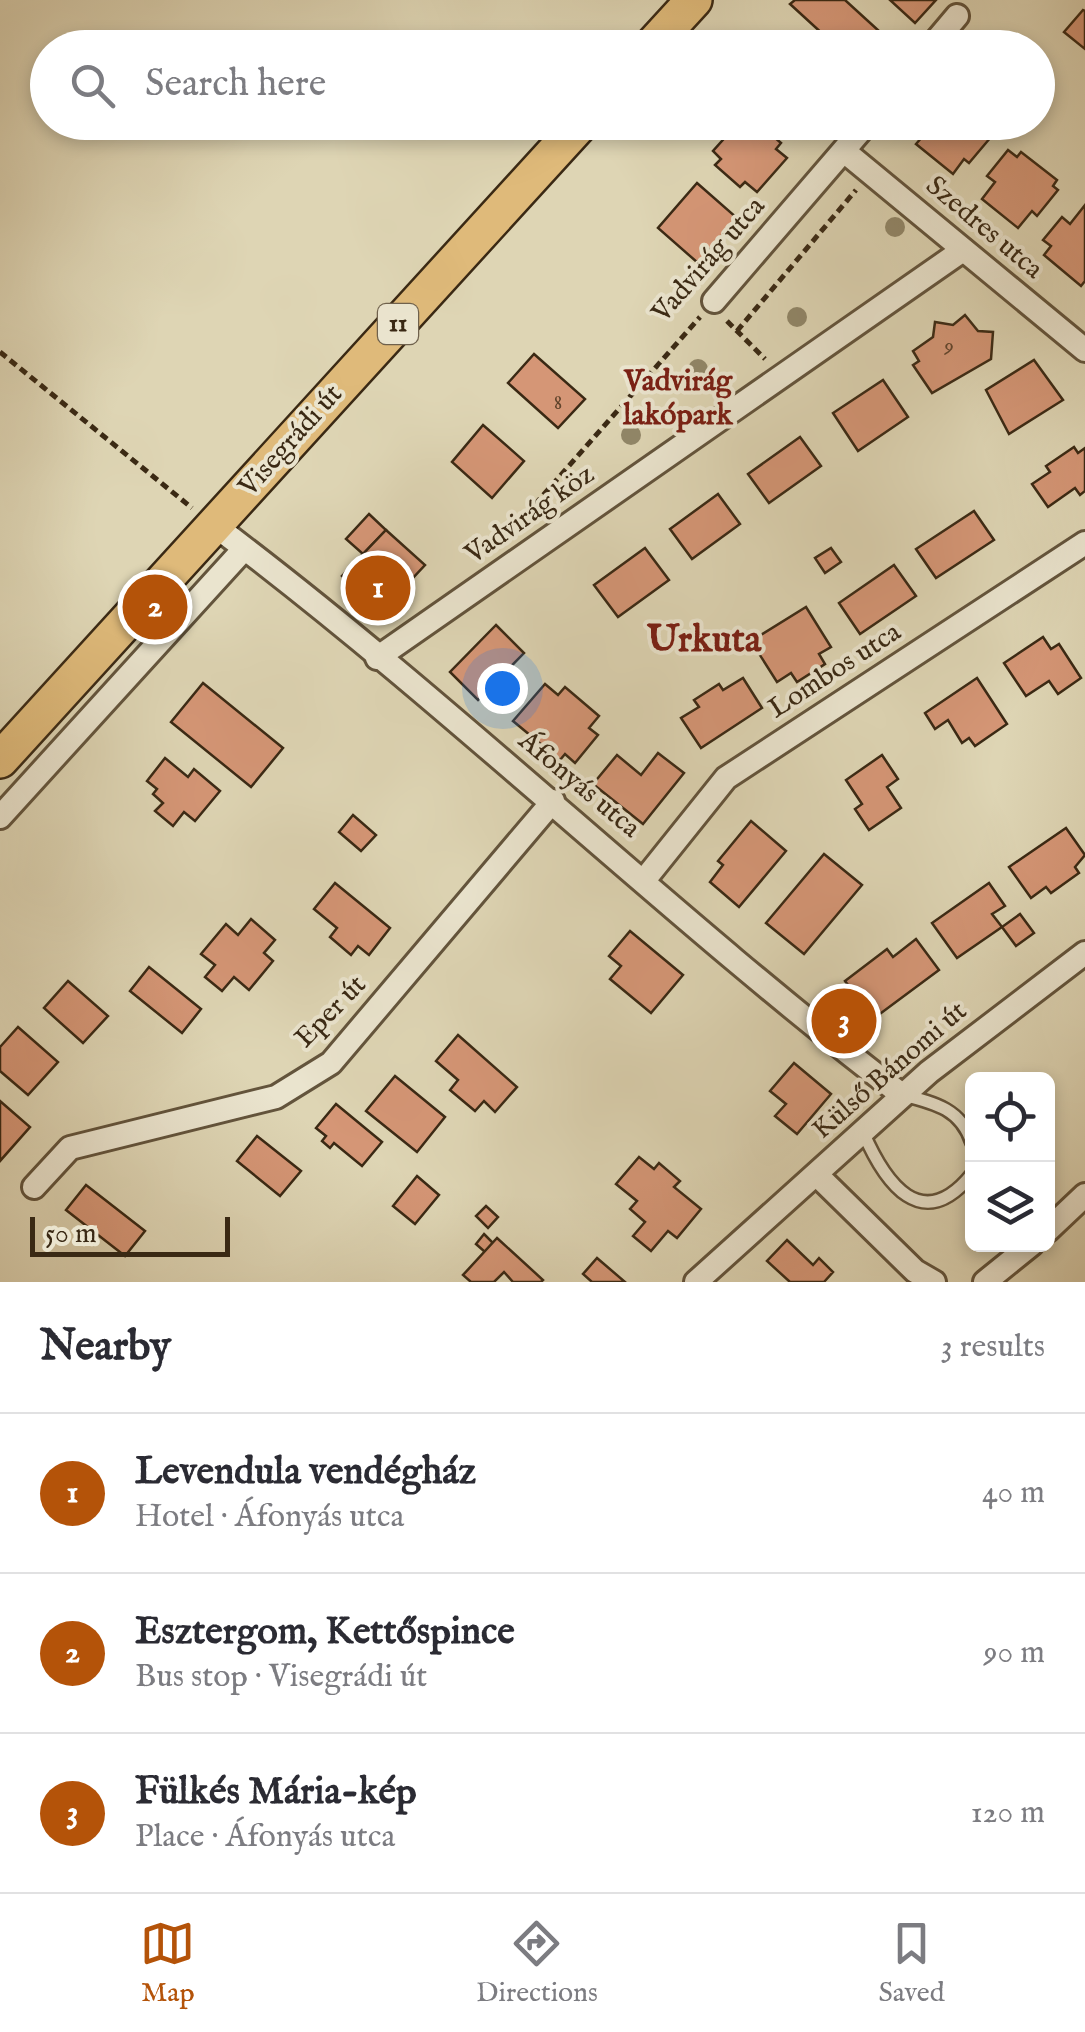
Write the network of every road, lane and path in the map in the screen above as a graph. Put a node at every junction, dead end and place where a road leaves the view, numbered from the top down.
1 (694, 0) edge
2 (957, 16) dead end
3 (666, 30) edge
4 (945, 30) edge
5 (566, 140) edge
6 (853, 140) edge
7 (844, 151) junction
8 (871, 173) junction
9 (963, 250) junction
10 (714, 301) junction
11 (736, 331) junction
12 (1085, 350) edge
13 (0, 352) edge
14 (781, 376) junction
15 (214, 526) junction
16 (503, 541) dead end
17 (1085, 543) edge
18 (244, 549) junction
19 (377, 658) junction
20 (0, 760) edge
21 (553, 801) junction
22 (0, 817) edge
23 (646, 880) junction
24 (1085, 953) edge
25 (902, 1095) junction
26 (965, 1129) edge
27 (863, 1132) junction
28 (817, 1175) junction
29 (965, 1183) edge
30 (34, 1188) dead end
31 (1081, 1206) edge
32 (1055, 1225) edge
33 (1022, 1252) edge
34 (696, 1282) edge
35 (934, 1282) edge
36 (985, 1282) edge

1 - 3 main road
2 - 4 street
5 - 15 main road, Visegrádi út / 11
6 - 7 street, Vadvirág utca
7 - 8 street, Szedres utca
7 - 10 street, Vadvirág utca
8 - 9 street, Szedres utca
8 - 11 path
9 - 12 street, Szedres utca
9 - 14 street, Vadvirág köz
10 - 11 path
10 - 16 path, Vadvirág utca
11 - 14 path
13 - 15 path
14 - 19 street, Vadvirág köz
15 - 18 street, Áfonyás utca
15 - 20 main road, Visegrádi út / 11
17 - 23 street, Lombos utca
18 - 19 street, Áfonyás utca
18 - 22 street
19 - 21 street, Áfonyás utca
21 - 23 street, Áfonyás utca
21 - 30 street, Eper út
23 - 25 street, Áfonyás utca
24 - 25 street, Külső Bánomi út
25 - 26 lane
25 - 27 street, Külső Bánomi út
27 - 28 street, Külső Bánomi út
27 - 29 lane
28 - 34 street, Külső Bánomi út
28 - 35 street
31 - 32 street
33 - 36 street

